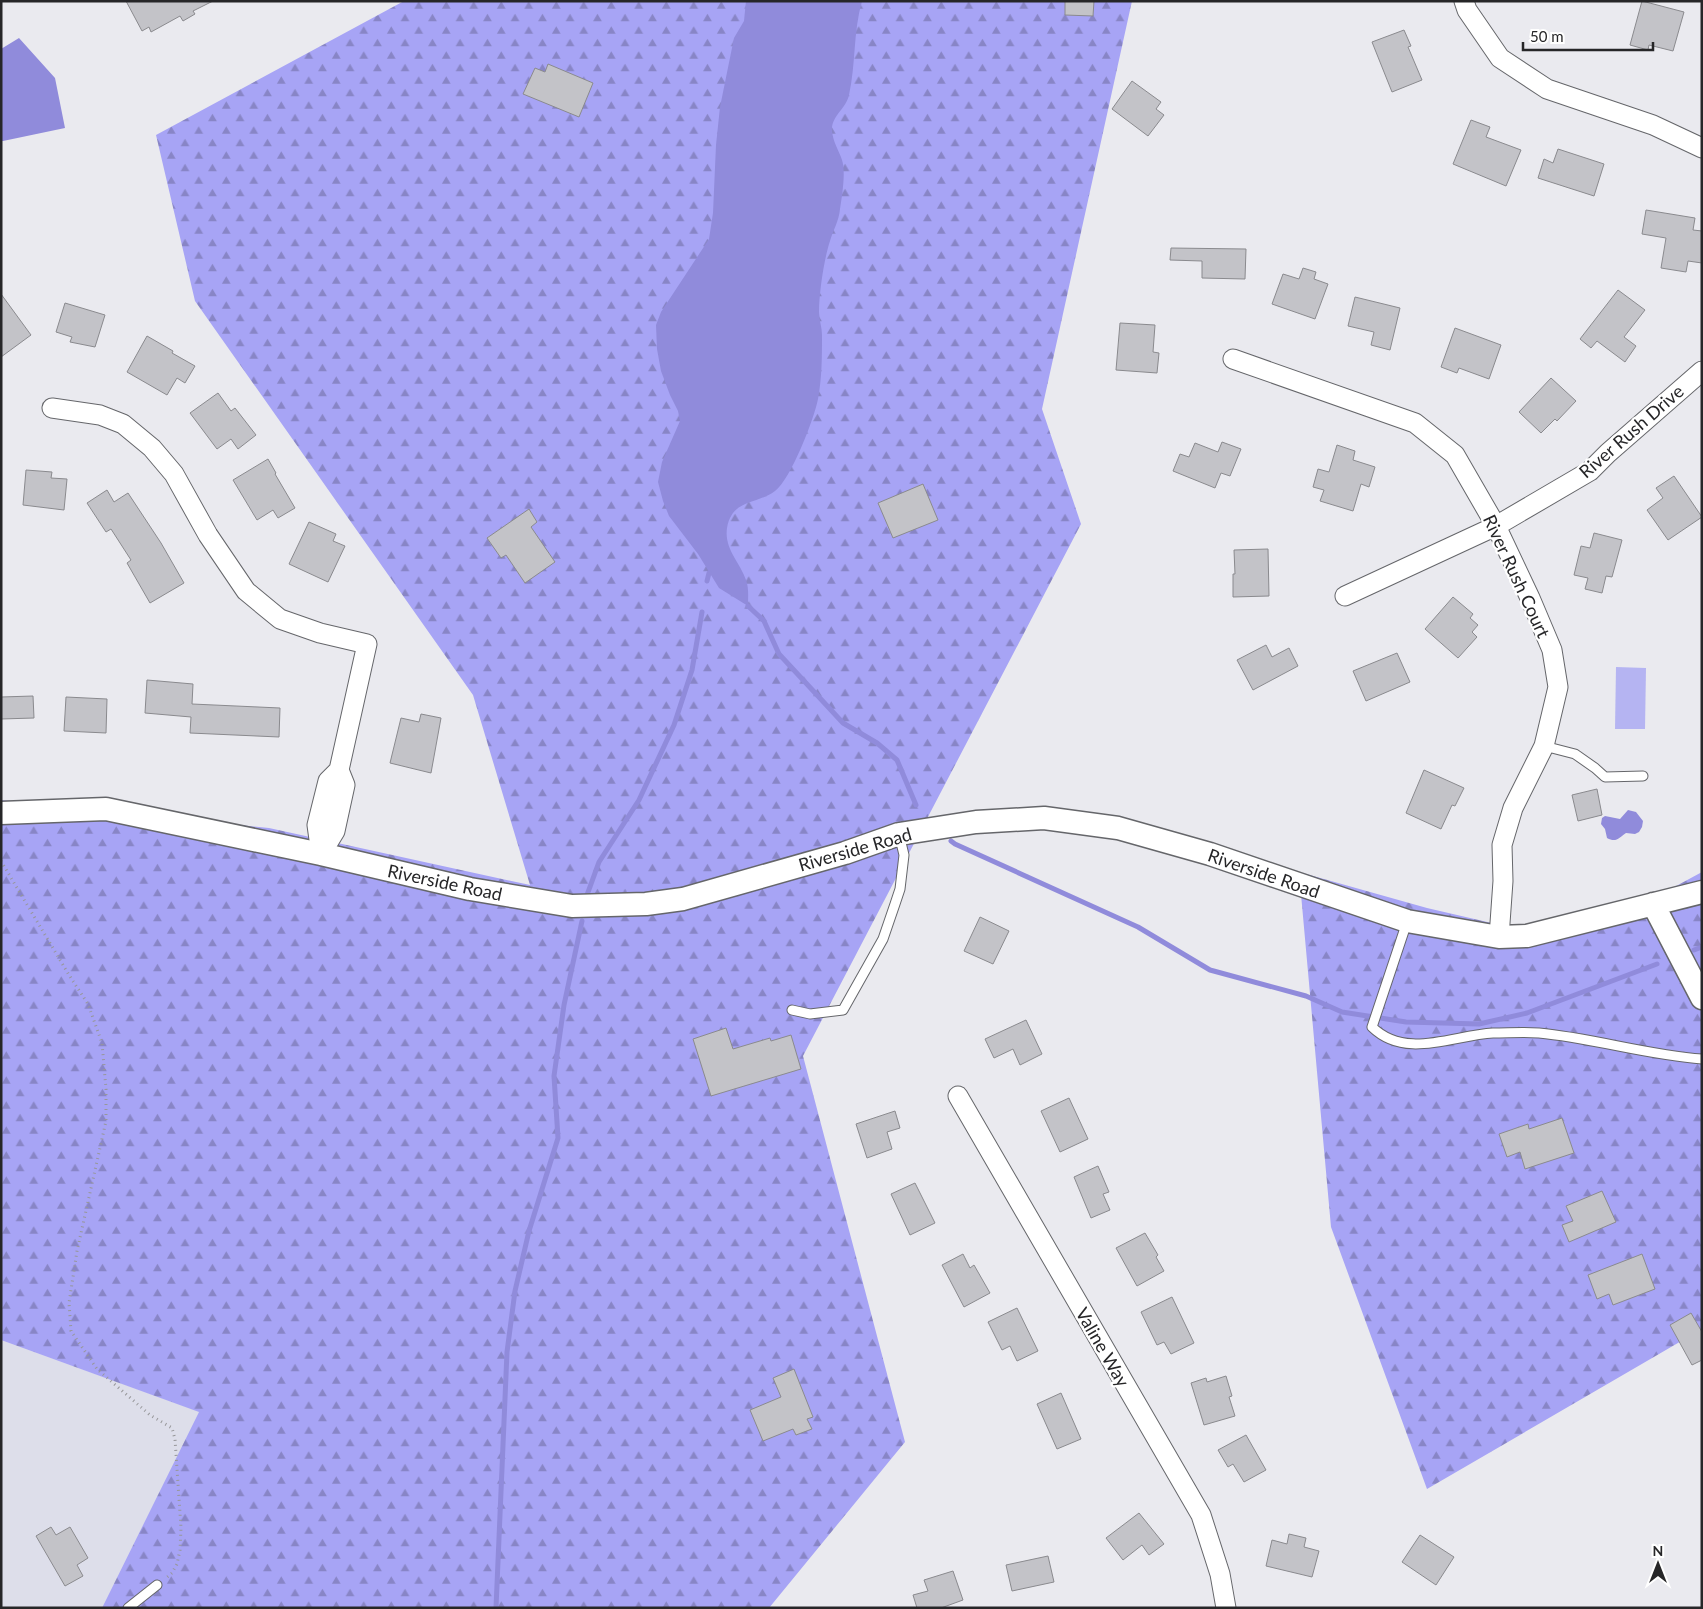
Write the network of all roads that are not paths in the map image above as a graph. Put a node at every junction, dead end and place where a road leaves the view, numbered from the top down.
1 (1464, 1) edge
2 (1702, 148) edge
3 (1233, 359) dead end
4 (1702, 371) edge
5 (52, 408) dead end
6 (1496, 526) junction
7 (1345, 596) dead end
8 (1544, 746) junction
9 (1644, 776) dead end
10 (1, 813) edge
11 (899, 834) junction
12 (321, 854) junction
13 (1702, 892) edge
14 (1653, 904) junction
15 (1407, 922) junction
16 (1499, 937) junction
17 (1702, 998) edge
18 (792, 1010) dead end
19 (1702, 1059) edge
20 (958, 1096) dead end
21 (157, 1585) road end
22 (128, 1608) edge
23 (1226, 1608) edge

1 - 2 street
3 - 6 street, River Rush Court
4 - 6 street, River Rush Drive
5 - 12 street
6 - 7 street, River Rush Drive
6 - 8 street, River Rush Court
8 - 9 lane
8 - 16 street, River Rush Court
10 - 12 street, Riverside Road
11 - 12 street, Riverside Road
11 - 15 street, Riverside Road
11 - 18 lane
13 - 14 street, Riverside Road
14 - 16 street, Riverside Road
14 - 17 street
15 - 16 street, Riverside Road
15 - 19 lane
20 - 23 street, Valine Way
21 - 22 lane

